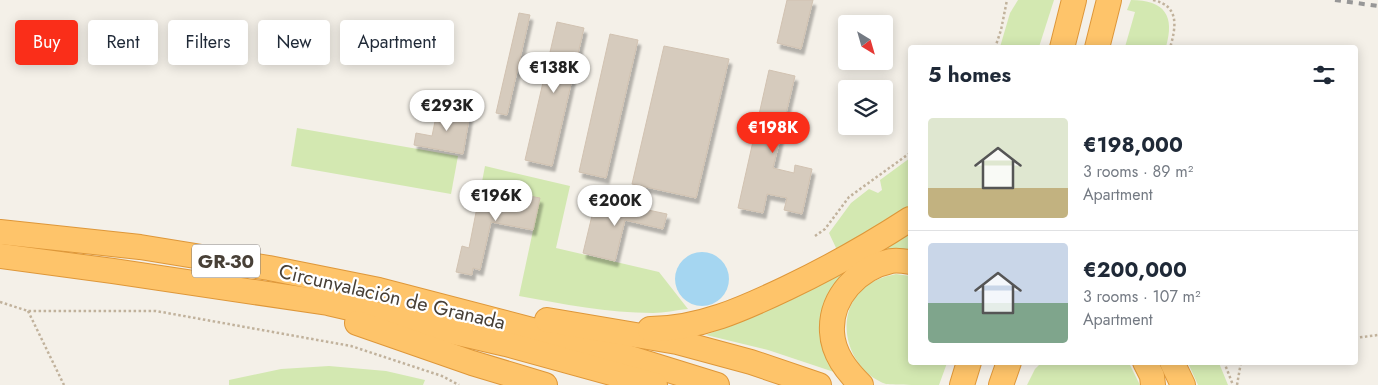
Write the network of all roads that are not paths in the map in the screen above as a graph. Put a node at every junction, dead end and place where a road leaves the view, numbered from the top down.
1 (1074, 0) edge
2 (1117, 0) edge
3 (1063, 45) edge
4 (1098, 45) edge
5 (1110, 45) edge
6 (908, 220) edge
7 (0, 232) edge
8 (0, 256) edge
9 (908, 262) edge
10 (302, 299) junction
11 (449, 309) junction
12 (606, 330) junction
13 (472, 363) junction
14 (1146, 365) edge
15 (1173, 365) edge
16 (506, 385) edge
17 (545, 385) edge
18 (655, 385) edge
19 (717, 385) edge
20 (819, 385) edge
21 (862, 385) edge
22 (1153, 385) edge
23 (1183, 385) edge

1 - 3 highway
2 - 4 highway
2 - 5 highway
6 - 12 highway
7 - 11 highway, Circunvalación de Granada / GR-30
8 - 10 highway, Circunvalación de Granada / GR-30
9 - 21 highway
10 - 13 highway
10 - 18 highway, Circunvalación de Granada / GR-30
11 - 12 highway
11 - 19 highway, Circunvalación de Granada / GR-30
12 - 20 highway
13 - 16 highway
13 - 17 highway
14 - 22 highway
15 - 23 highway

